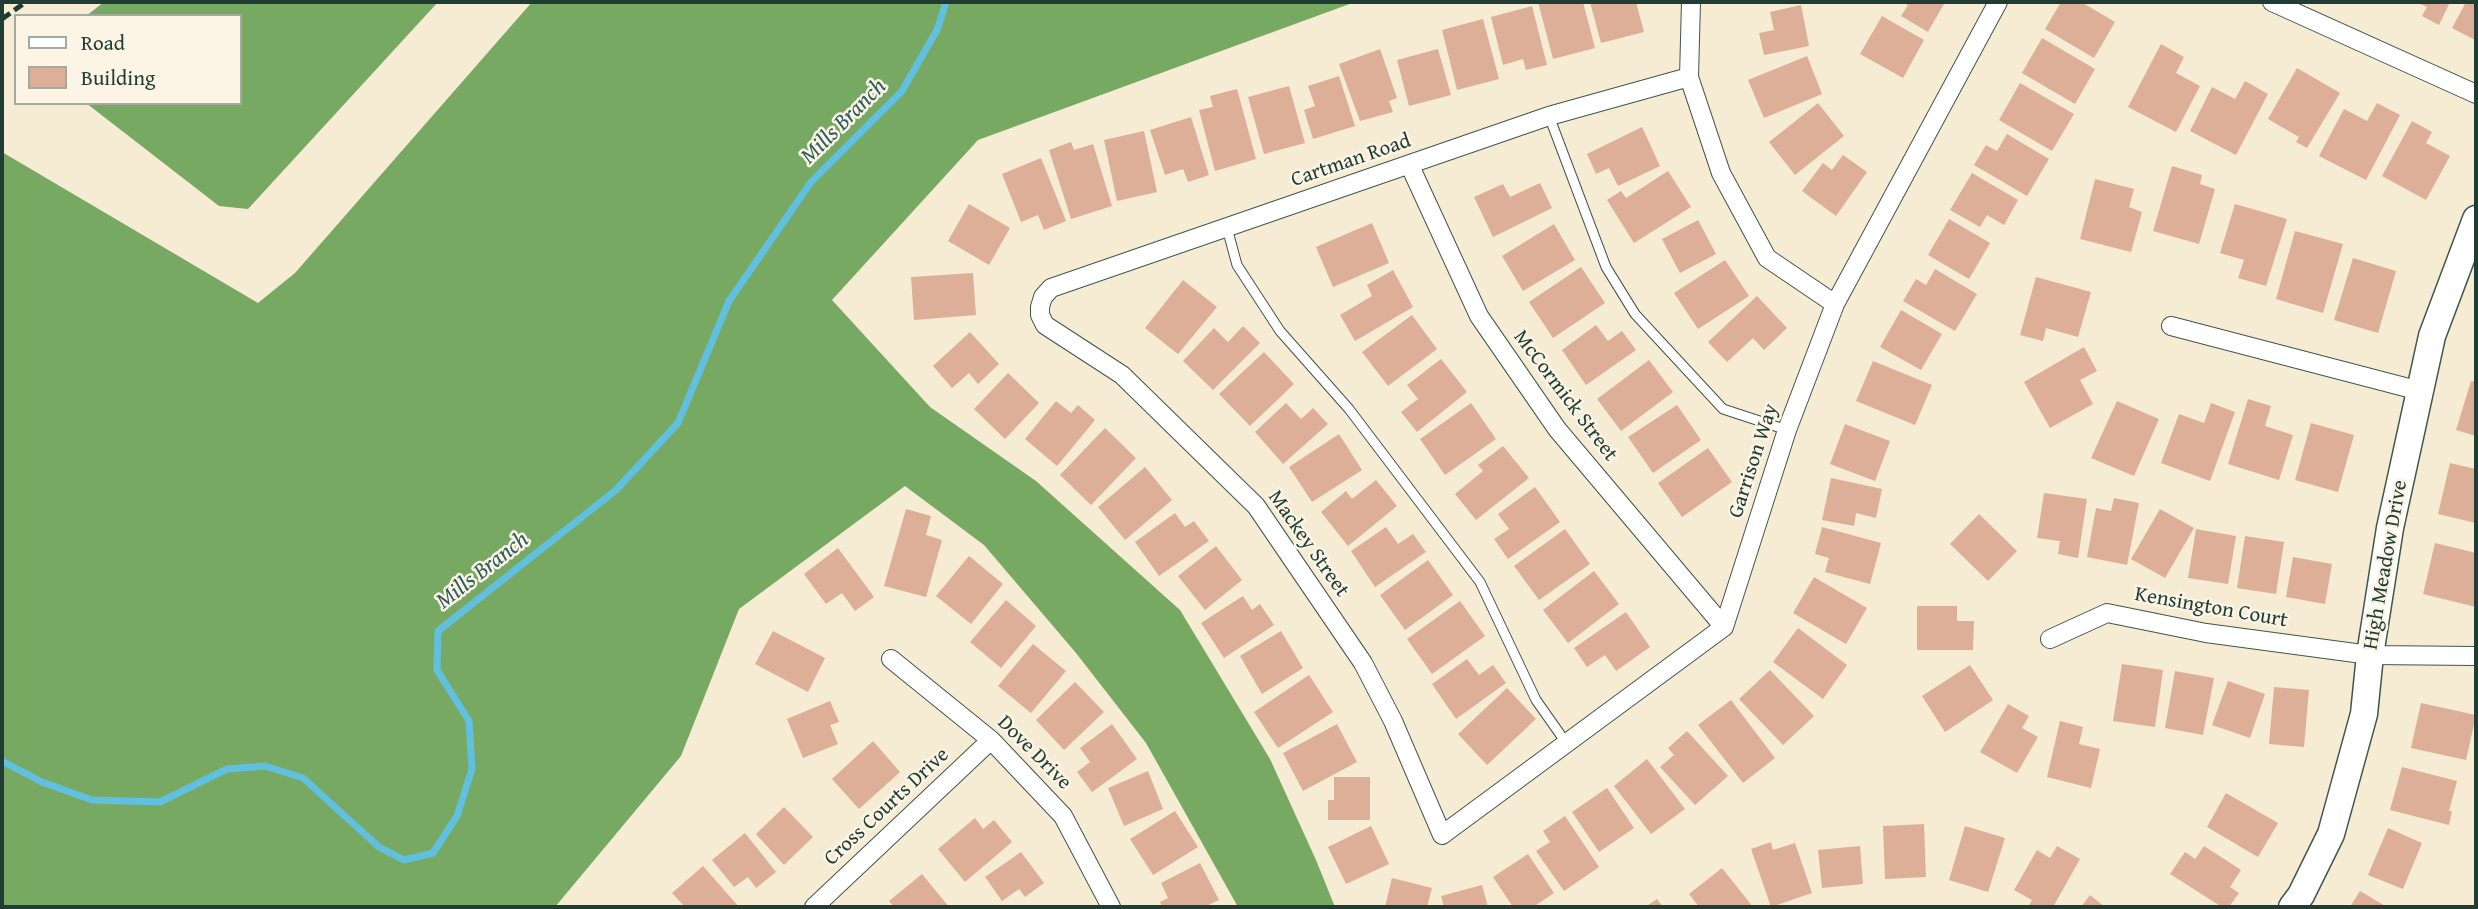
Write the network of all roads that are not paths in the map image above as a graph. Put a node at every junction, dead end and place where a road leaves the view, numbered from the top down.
1 (1691, 2) edge
2 (1998, 2) edge
3 (2272, 2) edge
4 (1689, 77) junction
5 (2476, 93) edge
6 (1549, 116) junction
7 (1410, 166) junction
8 (2476, 219) edge
9 (1227, 228) junction
10 (1835, 304) junction
11 (1040, 307) joint
12 (2171, 326) dead end
13 (2420, 391) junction
14 (1787, 430) junction
15 (1724, 627) junction
16 (2050, 639) dead end
17 (2370, 655) junction
18 (2476, 656) edge
19 (891, 659) dead end
20 (991, 740) junction
21 (1567, 744) junction
22 (814, 907) edge
23 (1111, 907) edge
24 (2292, 907) edge

1 - 4 street
2 - 10 street, Garrison Way
3 - 5 street
4 - 6 street, Cartman Road
4 - 10 street
6 - 7 street, Cartman Road
6 - 14 lane
7 - 9 street, Cartman Road
7 - 15 street, McCormick Street
8 - 13 street, High Meadow Drive
9 - 11 street, Cartman Road
9 - 21 lane
10 - 14 street, Garrison Way
11 - 21 street, Mackey Street
12 - 13 street
13 - 17 street, High Meadow Drive
14 - 15 street, Garrison Way
15 - 21 street
16 - 17 street, Kensington Court
17 - 18 street, Kensington Court
17 - 24 street, High Meadow Drive
19 - 20 street, Dove Drive
20 - 22 street, Cross Courts Drive
20 - 23 street, Dove Drive

